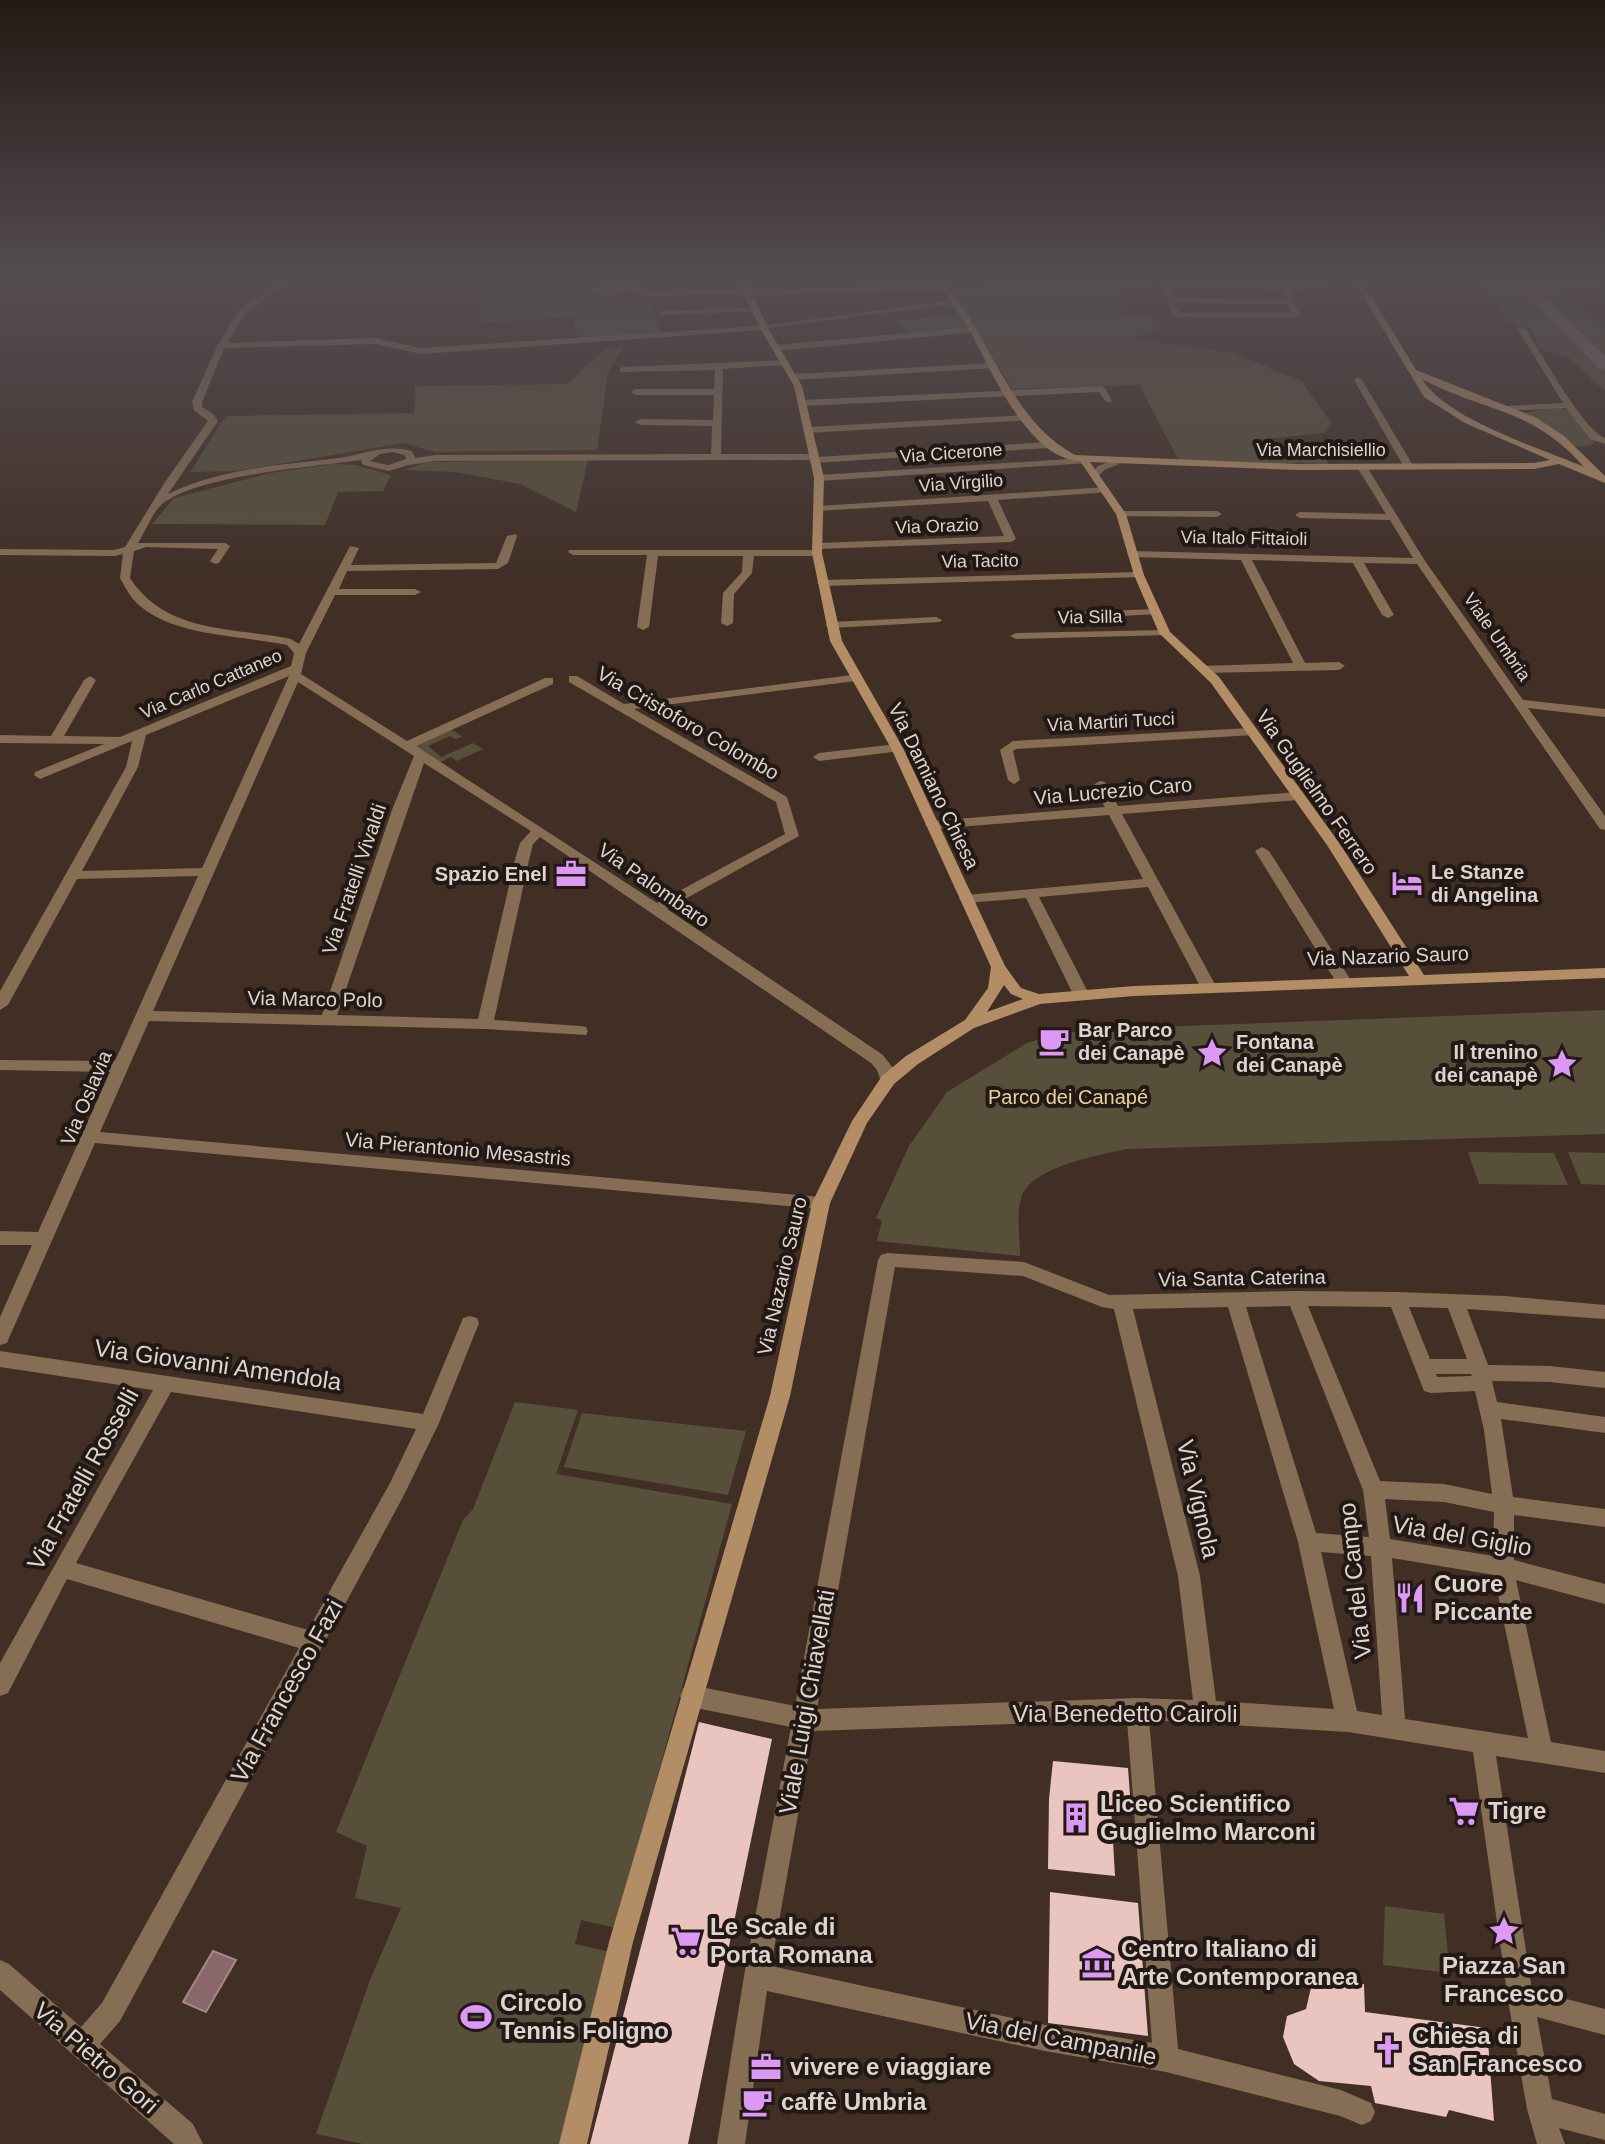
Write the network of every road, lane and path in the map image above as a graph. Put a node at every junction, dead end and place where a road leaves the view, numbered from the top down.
1 (206, 381) edge
2 (718, 381) edge
3 (795, 381) edge
4 (1002, 381) edge
5 (1359, 381) edge
6 (1418, 381) edge
7 (1433, 381) edge
8 (1554, 381) edge
9 (635, 392) dead end
10 (717, 392) junction
11 (1008, 392) junction
12 (1109, 400) dead end
13 (802, 403) junction
14 (1569, 405) junction
15 (1504, 409) junction
16 (1027, 418) junction
17 (640, 422) dead end
18 (716, 423) junction
19 (808, 430) junction
20 (1605, 441) edge
21 (1048, 445) junction
22 (716, 456) junction
23 (409, 458) junction
24 (814, 458) junction
25 (367, 459) junction
26 (1085, 461) junction
27 (1557, 461) junction
28 (1116, 462) junction
29 (1362, 467) junction
30 (1409, 467) junction
31 (1095, 475) junction
32 (819, 478) junction
33 (1604, 482) edge
34 (173, 488) junction
35 (1105, 490) junction
36 (991, 497) junction
37 (820, 509) junction
38 (1121, 514) junction
39 (1217, 514) dead end
40 (1300, 515) dead end
41 (1393, 517) junction
42 (512, 536) dead end
43 (354, 548) dead end
44 (129, 549) junction
45 (817, 549) junction
46 (0, 552) edge
47 (573, 552) dead end
48 (653, 552) junction
49 (749, 554) junction
50 (1132, 554) junction
51 (1244, 555) junction
52 (1356, 559) junction
53 (215, 561) dead end
54 (1420, 561) junction
55 (343, 568) junction
56 (1139, 575) junction
57 (822, 583) junction
58 (332, 592) junction
59 (415, 592) dead end
60 (1154, 612) junction
61 (1084, 615) dead end
62 (1388, 615) dead end
63 (936, 620) dead end
64 (727, 623) dead end
65 (831, 625) junction
66 (643, 627) dead end
67 (1165, 633) junction
68 (1016, 636) dead end
69 (300, 653) junction
70 (1339, 666) dead end
71 (1301, 667) junction
72 (1206, 669) junction
73 (296, 671) junction
74 (856, 677) junction
75 (573, 679) dead end
76 (90, 680) dead end
77 (549, 681) dead end
78 (1521, 703) junction
79 (625, 707) junction
80 (1605, 713) edge
81 (1250, 732) junction
82 (140, 734) junction
83 (0, 739) edge
84 (55, 740) junction
85 (126, 740) junction
86 (408, 745) junction
87 (897, 748) junction
88 (421, 754) junction
89 (819, 757) dead end
90 (40, 775) dead end
91 (1014, 780) dead end
92 (1100, 785) dead end
93 (1298, 796) junction
94 (1114, 811) junction
95 (932, 825) junction
96 (1605, 826) edge
97 (539, 831) junction
98 (556, 842) junction
99 (1262, 851) dead end
100 (523, 856) junction
101 (207, 872) junction
102 (72, 875) junction
103 (1154, 882) junction
104 (1030, 892) junction
105 (966, 899) junction
106 (655, 910) junction
107 (998, 967) junction
108 (1605, 974) edge
109 (1419, 979) junction
110 (1344, 982) junction
111 (1209, 988) junction
112 (1081, 994) junction
113 (1038, 999) junction
114 (0, 1005) edge
115 (143, 1016) junction
116 (328, 1019) junction
117 (485, 1024) junction
118 (969, 1024) junction
119 (580, 1031) dead end
120 (877, 1059) junction
121 (912, 1060) junction
122 (0, 1065) edge
123 (120, 1067) junction
124 (888, 1080) junction
125 (91, 1137) junction
126 (821, 1203) junction
127 (0, 1238) edge
128 (45, 1239) junction
129 (887, 1260) joint
130 (1296, 1298) junction
131 (1397, 1299) junction
132 (1235, 1300) junction
133 (1455, 1302) junction
134 (1122, 1303) junction
135 (1605, 1312) edge
136 (470, 1323) dead end
137 (0, 1338) edge
138 (0, 1359) edge
139 (1481, 1374) junction
140 (1605, 1380) edge
141 (166, 1384) junction
142 (1489, 1409) junction
143 (429, 1423) junction
144 (1605, 1425) edge
145 (1373, 1490) junction
146 (1504, 1505) junction
147 (1605, 1518) edge
148 (1308, 1542) junction
149 (1381, 1547) junction
150 (1503, 1567) junction
151 (62, 1568) junction
152 (1605, 1594) edge
153 (314, 1642) junction
154 (0, 1685) edge
155 (691, 1696) junction
156 (1137, 1709) junction
157 (1206, 1711) junction
158 (805, 1718) junction
159 (1348, 1721) junction
160 (1394, 1729) junction
161 (1483, 1745) junction
162 (1542, 1752) junction
163 (1605, 1762) edge
164 (0, 1973) edge
165 (757, 1976) junction
166 (1521, 2000) junction
167 (1605, 2022) edge
168 (79, 2045) junction
169 (1166, 2059) junction
170 (1540, 2109) junction
171 (1362, 2112) dead end
172 (1605, 2127) edge
173 (189, 2144) edge
174 (573, 2144) edge
175 (731, 2144) edge
176 (1551, 2144) edge

1 - 34 street
2 - 10 street
3 - 13 street, Via Damiano Chiesa
4 - 11 street
5 - 30 street
6 - 27 street
7 - 15 street
8 - 14 street
9 - 10 street
10 - 18 street
11 - 12 street
11 - 13 street
11 - 16 street
13 - 19 street, Via Damiano Chiesa
14 - 15 street
14 - 20 street
15 - 33 street
16 - 19 street
16 - 21 street
17 - 18 street
18 - 22 street
19 - 24 street, Via Damiano Chiesa
21 - 24 street
21 - 26 street
22 - 23 street
22 - 24 street
23 - 25 street
23 - 25 street
24 - 32 street, Via Damiano Chiesa
25 - 34 street
26 - 28 street, Via Marchisiellio
26 - 31 street, Via Guglielmo Ferrero
26 - 32 street, Via Cicerone
27 - 30 street, Via Marchisiellio
27 - 33 street
28 - 29 street, Via Marchisiellio
28 - 31 street
29 - 30 street, Via Marchisiellio
29 - 41 street, Viale Umbria
31 - 35 street, Via Guglielmo Ferrero
32 - 37 street, Via Damiano Chiesa
34 - 44 street
35 - 36 street, Via Virgilio
35 - 38 street, Via Guglielmo Ferrero
36 - 37 street, Via Virgilio
36 - 45 street, Via Orazio
37 - 45 street, Via Damiano Chiesa
38 - 39 street
38 - 50 street, Via Guglielmo Ferrero
40 - 41 street
41 - 54 street, Viale Umbria
42 - 55 street
43 - 55 street, Via Oslavia
44 - 46 street
44 - 53 street
44 - 69 street
45 - 49 street
45 - 57 street, Via Damiano Chiesa
47 - 48 street
48 - 49 street
48 - 66 street
49 - 64 street
50 - 51 street, Via Italo Fittaioli
50 - 56 street, Via Guglielmo Ferrero
51 - 52 street, Via Italo Fittaioli
51 - 71 street
52 - 54 street, Via Italo Fittaioli
52 - 62 street
54 - 78 street, Viale Umbria
55 - 58 street, Via Oslavia
56 - 57 street, Via Tacito
56 - 60 street, Via Guglielmo Ferrero
57 - 65 street, Via Damiano Chiesa
58 - 59 street
58 - 69 street, Via Oslavia
60 - 61 street
60 - 67 street, Via Guglielmo Ferrero
63 - 65 street
65 - 74 street, Via Damiano Chiesa
67 - 68 street, Via Silla
67 - 72 street, Via Guglielmo Ferrero
69 - 73 street, Via Oslavia
70 - 71 street
71 - 72 street
72 - 81 street, Via Guglielmo Ferrero
73 - 82 street, Via Carlo Cattaneo
73 - 86 street, Via Palombaro
73 - 101 street, Via Oslavia
74 - 79 street
74 - 87 street, Via Damiano Chiesa
75 - 79 street, Via Cristoforo Colombo
76 - 84 street
77 - 86 street
78 - 80 street
78 - 96 street, Viale Umbria
79 - 106 street, Via Cristoforo Colombo
81 - 91 street, Via Martiri Tucci
81 - 93 street, Via Guglielmo Ferrero
82 - 85 street, Via Carlo Cattaneo
82 - 102 street, Via Carlo Cattaneo
83 - 84 street, Via Carlo Cattaneo
84 - 85 street, Via Carlo Cattaneo
85 - 90 street, Via Carlo Cattaneo
86 - 88 street, Via Palombaro
87 - 89 street
87 - 95 street, Via Damiano Chiesa
88 - 97 street, Via Palombaro
88 - 116 street, Via Fratelli Vivaldi
92 - 94 street
93 - 94 street, Via Lucrezio Caro
93 - 109 street, Via Guglielmo Ferrero
94 - 95 street, Via Lucrezio Caro
94 - 103 street
95 - 105 street, Via Damiano Chiesa
97 - 98 street, Via Palombaro
97 - 100 street
98 - 100 street
98 - 106 street, Via Palombaro
99 - 110 street
100 - 117 street
101 - 102 street
101 - 115 street, Via Oslavia
102 - 114 street, Via Carlo Cattaneo
103 - 104 street
103 - 111 street
104 - 105 street
104 - 112 street
105 - 107 street, Via Damiano Chiesa
106 - 120 street, Via Palombaro
107 - 113 street, Via Damiano Chiesa
107 - 118 street
108 - 109 street, Via Nazario Sauro
109 - 110 street, Via Nazario Sauro
110 - 111 street, Via Nazario Sauro
111 - 112 street, Via Nazario Sauro
112 - 113 street, Via Nazario Sauro
113 - 118 street, Via Nazario Sauro
115 - 116 street, Via Marco Polo
115 - 123 street, Via Oslavia
116 - 117 street, Via Marco Polo
117 - 119 street, Via Marco Polo
118 - 121 street, Via Nazario Sauro
120 - 121 street
120 - 124 street, Via Palombaro
121 - 124 street, Via Nazario Sauro
122 - 123 street
123 - 125 street, Via Oslavia
124 - 126 street, Via Nazario Sauro
125 - 126 street, Via Pierantonio Mesastris
125 - 128 street, Via Oslavia
126 - 155 street, Via Nazario Sauro
127 - 128 street
128 - 137 street, Via Oslavia
129 - 134 street, Via Santa Caterina
129 - 158 street, Viale Luigi Chiavellati
130 - 131 street, Via Santa Caterina
130 - 132 street, Via Santa Caterina
130 - 145 street, Via del Campo
131 - 133 street, Via Santa Caterina
131 - 139 street
132 - 134 street, Via Santa Caterina
132 - 148 street
133 - 135 street, Via Santa Caterina
133 - 139 street
134 - 157 street, Via Vignola
136 - 143 street, Via Francesco Fazi
138 - 141 street, Via Giovanni Amendola
139 - 140 street
139 - 142 street
141 - 143 street, Via Giovanni Amendola
141 - 151 street, Via Fratelli Rosselli
142 - 144 street
142 - 146 street
143 - 153 street, Via Francesco Fazi
145 - 146 street
145 - 149 street, Via del Campo
146 - 147 street
146 - 150 street
148 - 149 street, Via del Giglio
148 - 159 street
149 - 150 street, Via del Giglio
149 - 160 street, Via del Campo
150 - 152 street, Via del Giglio
150 - 162 street
151 - 153 street
151 - 154 street, Via Fratelli Rosselli
153 - 168 street, Via Francesco Fazi
155 - 158 street, Via Benedetto Cairoli
155 - 174 street, Via Nazario Sauro
156 - 157 street, Via Benedetto Cairoli
156 - 158 street, Via Benedetto Cairoli
156 - 169 street
157 - 159 street, Via Benedetto Cairoli
158 - 165 street, Viale Luigi Chiavellati
159 - 160 street, Via Benedetto Cairoli
160 - 161 street, Via Benedetto Cairoli
161 - 162 street, Via Benedetto Cairoli
161 - 166 street
162 - 163 street, Via Benedetto Cairoli
164 - 168 street, Via Pietro Gori
165 - 169 street, Via del Campanile
165 - 175 street, Viale Luigi Chiavellati
166 - 167 street
166 - 170 street
168 - 173 street, Via Pietro Gori
169 - 171 street, Via del Campanile
170 - 172 street
170 - 176 street

